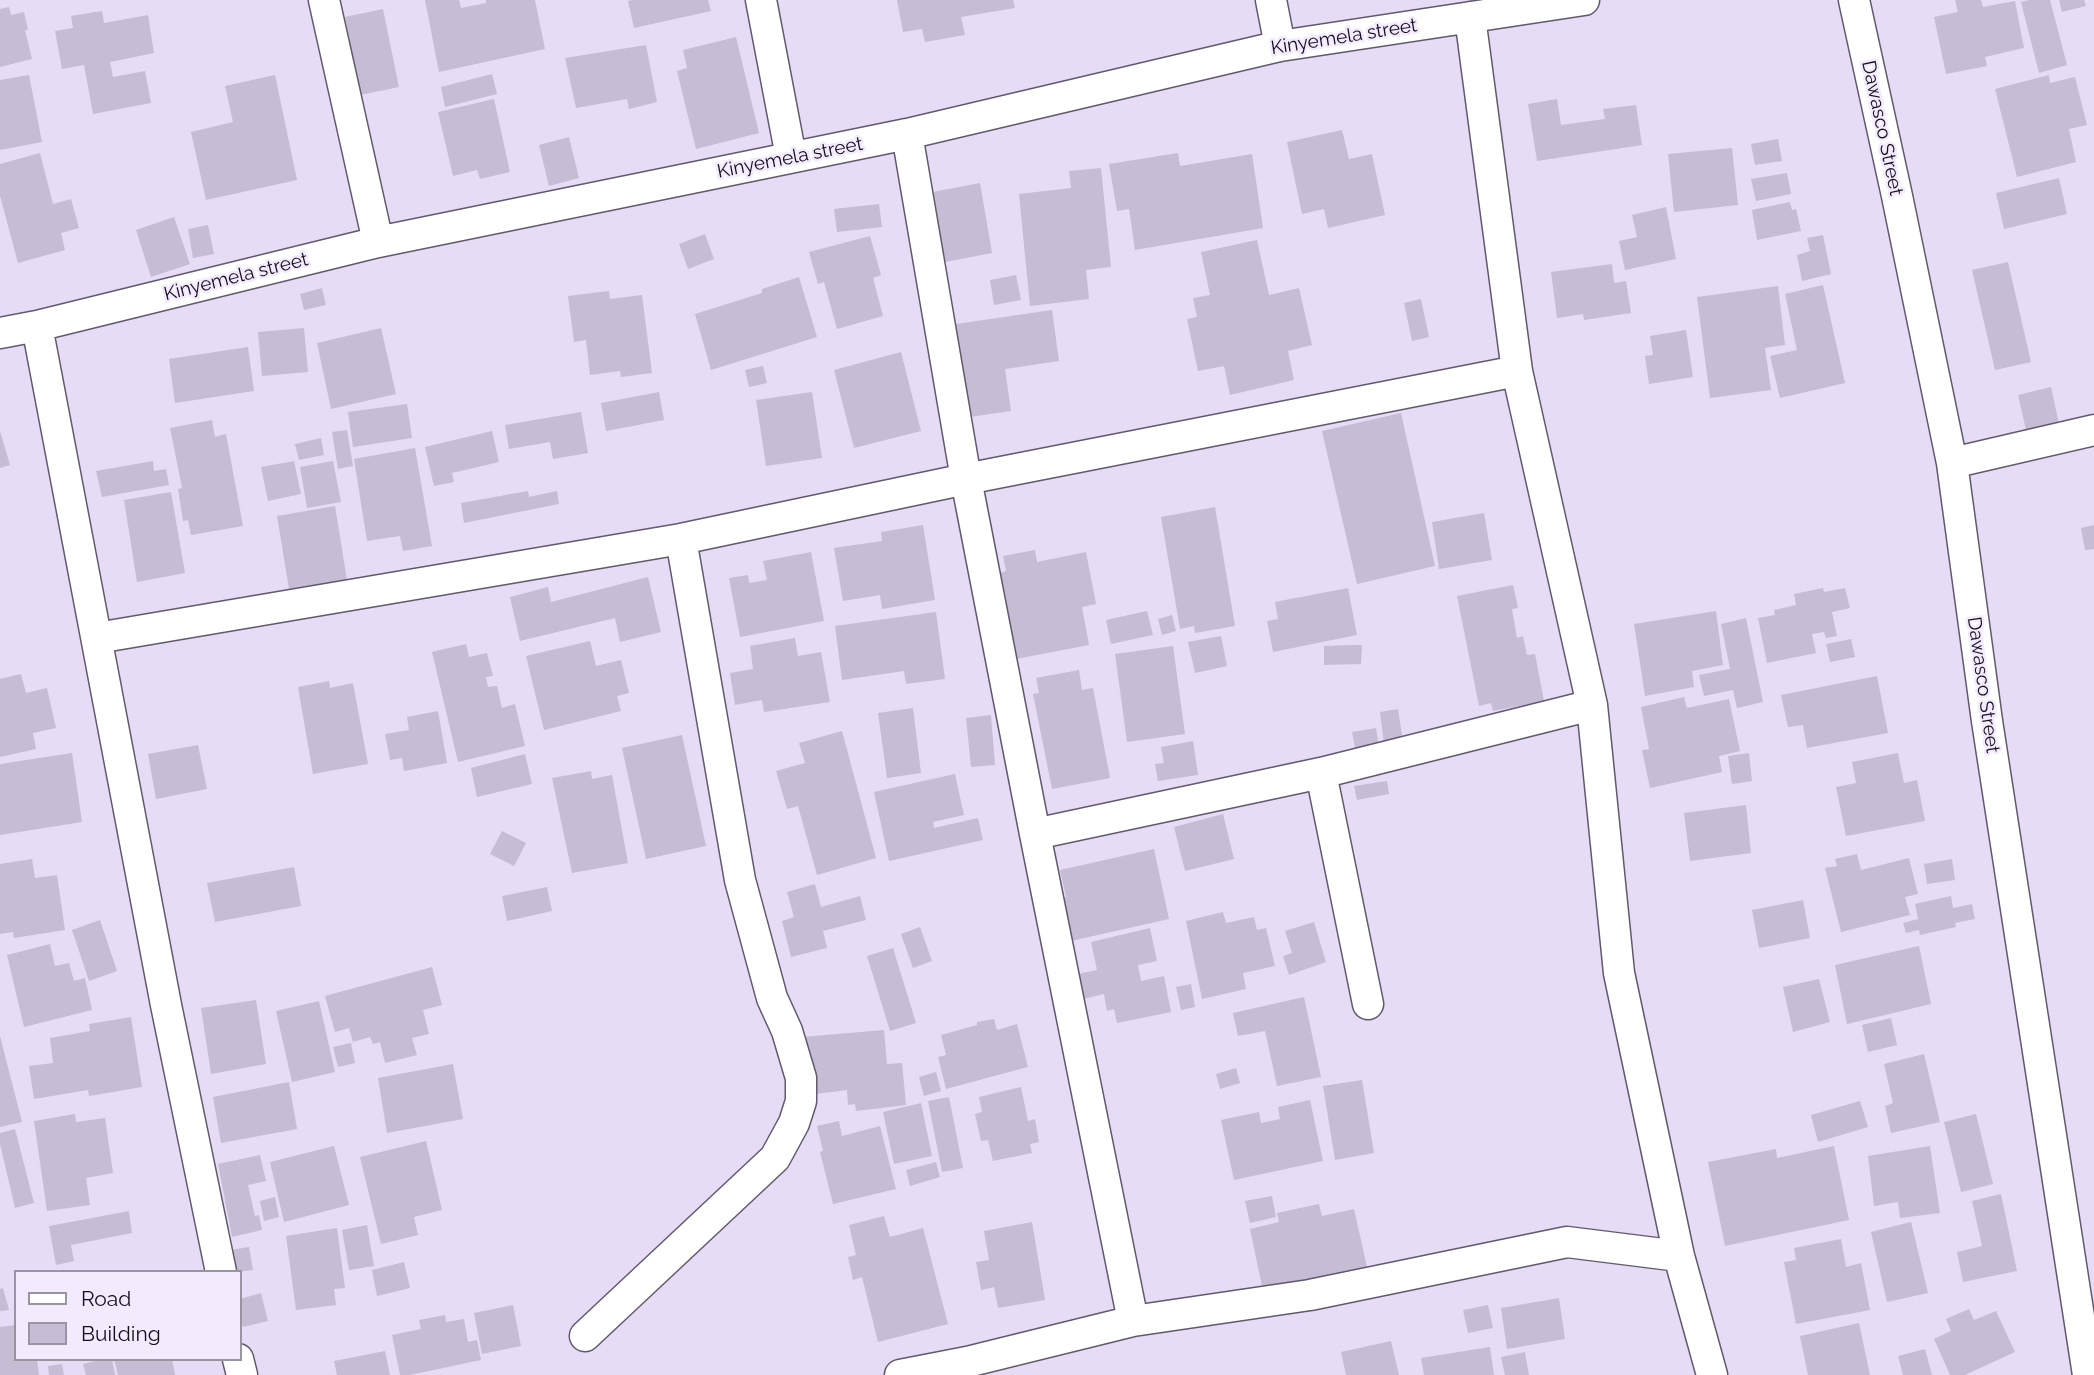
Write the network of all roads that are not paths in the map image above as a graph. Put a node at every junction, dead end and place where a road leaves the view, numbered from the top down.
1 (324, 0) edge
2 (761, 0) edge
3 (1271, 0) edge
4 (1584, 0) edge
5 (1854, 0) edge
6 (1470, 17) junction
7 (1280, 46) junction
8 (907, 134) junction
9 (791, 157) junction
10 (378, 242) junction
11 (37, 326) junction
12 (0, 333) edge
13 (1517, 371) junction
14 (2094, 430) edge
15 (1952, 463) junction
16 (967, 480) junction
17 (681, 539) junction
18 (97, 638) junction
19 (1592, 705) junction
20 (1321, 773) junction
21 (1035, 834) junction
22 (1368, 1004) dead end
23 (1679, 1256) junction
24 (221, 1270) edge
25 (1133, 1321) junction
26 (585, 1336) dead end
27 (900, 1375) edge
28 (1712, 1375) edge
29 (2088, 1375) edge

1 - 10 street
2 - 9 street
3 - 7 street
4 - 6 street, Kinyemela street
5 - 15 street, Dawasco Street
6 - 7 street, Kinyemela street
6 - 13 street
7 - 8 street, Kinyemela street
8 - 9 street, Kinyemela street
8 - 16 street
9 - 10 street, Kinyemela street
10 - 11 street, Kinyemela street
11 - 12 street, Kinyemela street
11 - 18 street
13 - 16 street
13 - 19 street
14 - 15 street
15 - 29 street, Dawasco Street
16 - 17 street
16 - 21 street
17 - 18 street
17 - 26 street
18 - 24 street
19 - 20 street
19 - 23 street
20 - 21 street
20 - 22 street
21 - 25 street
23 - 25 street
23 - 28 street
25 - 27 street

